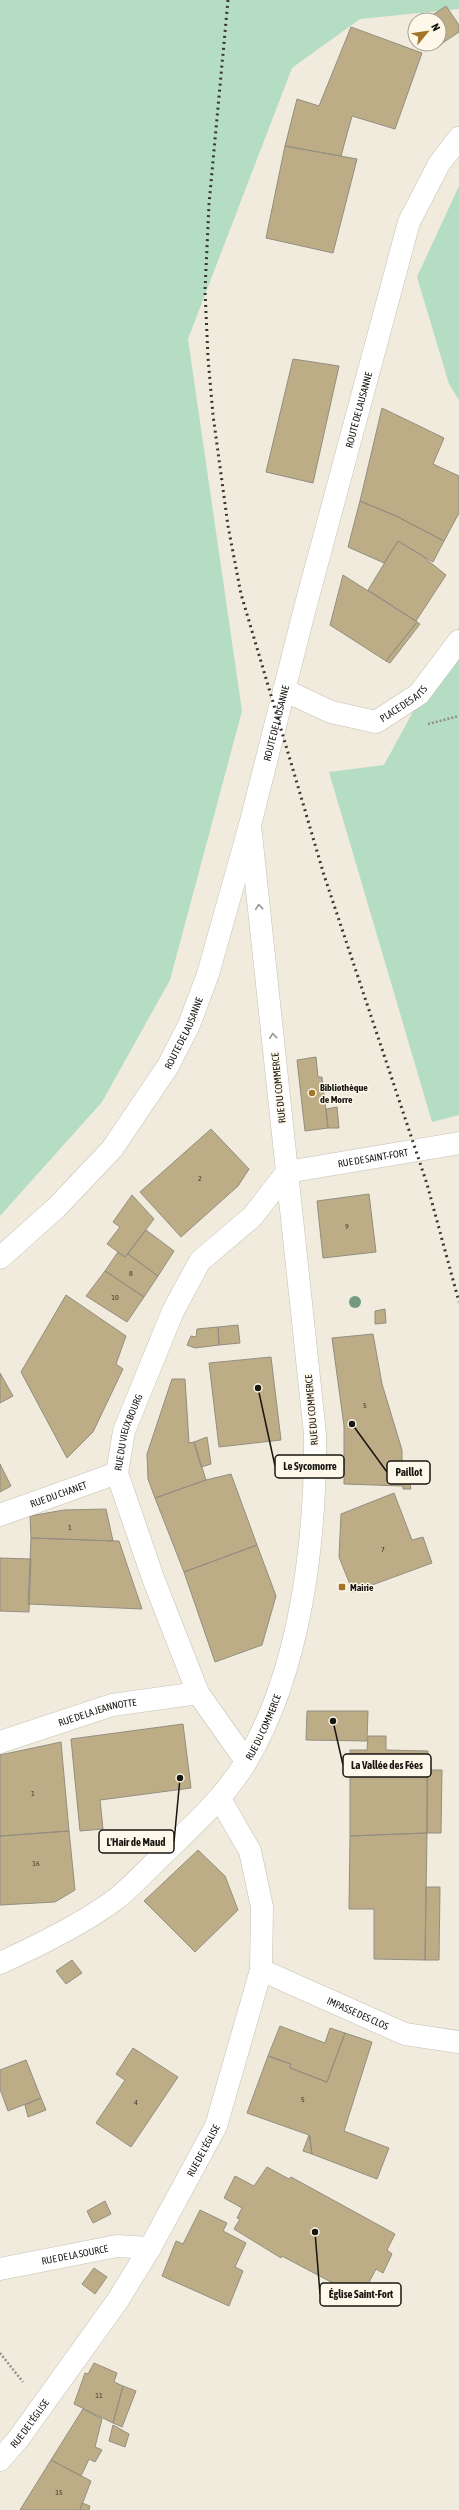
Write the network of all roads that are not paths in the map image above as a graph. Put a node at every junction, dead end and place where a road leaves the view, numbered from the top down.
1 (459, 138) edge
2 (459, 641) edge
3 (284, 690) junction
4 (250, 825) junction
5 (459, 1142) edge
6 (287, 1172) junction
7 (0, 1258) edge
8 (117, 1473) junction
9 (0, 1515) edge
10 (198, 1693) junction
11 (0, 1742) edge
12 (246, 1762) junction
13 (220, 1799) junction
14 (0, 1963) edge
15 (262, 1970) junction
16 (459, 2042) edge
17 (150, 2248) junction
18 (0, 2269) edge
19 (0, 2460) edge

1 - 3 street, ROUTE DE LAUSANNE
2 - 3 street, PLACE DES AITS
3 - 4 street, ROUTE DE LAUSANNE
6 -> 4 street, RUE DU COMMERCE
4 - 7 street, ROUTE DE LAUSANNE
5 - 6 street, RUE DE SAINT-FORT
6 - 8 street, RUE DU VIEUX BOURG
6 - 12 street, RUE DU COMMERCE
8 - 9 street, RUE DU CHANET
8 - 10 street, RUE DU VIEUX BOURG
10 - 11 street, RUE DE LA JEANNOTTE
10 - 12 street, RUE DU VIEUX BOURG
12 - 13 street, RUE DU COMMERCE
13 - 14 street, RUE DU COMMERCE
13 - 15 street, RUE DE L'ÉGLISE
15 - 16 street, IMPASSE DES CLOS
15 - 17 street, RUE DE L'ÉGLISE
17 - 18 street, RUE DE LA SOURCE
17 - 19 street, RUE DE L'ÉGLISE

